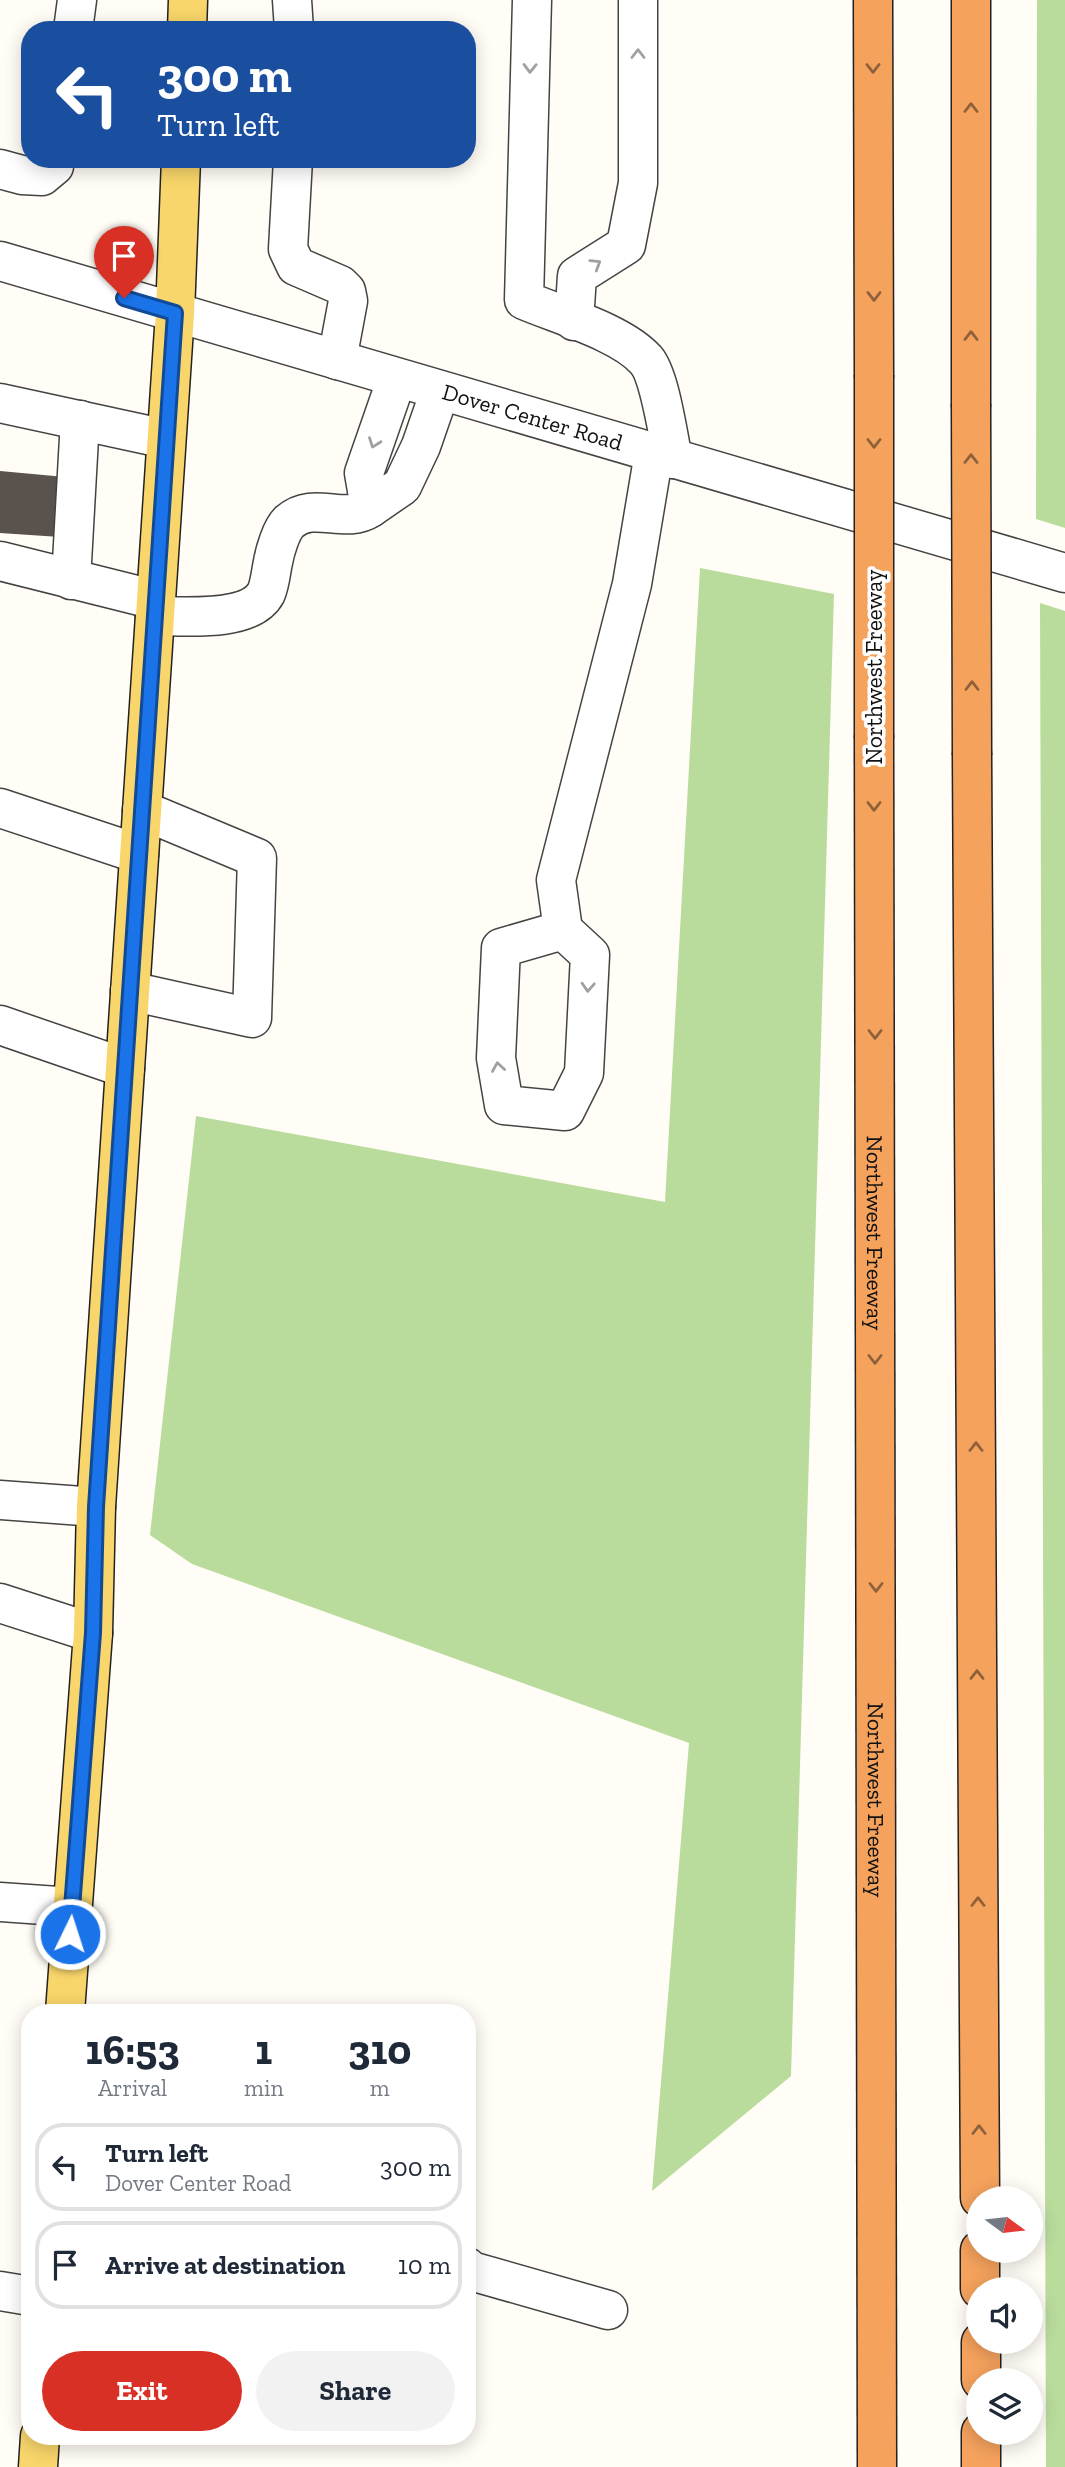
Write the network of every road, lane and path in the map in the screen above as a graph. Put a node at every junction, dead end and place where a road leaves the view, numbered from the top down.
1 (77, 0) edge
2 (188, 0) edge
3 (292, 0) edge
4 (532, 0) edge
5 (638, 0) edge
6 (873, 0) edge
7 (971, 0) edge
8 (74, 21) edge
9 (187, 21) edge
10 (293, 21) edge
11 (52, 168) edge
12 (181, 168) edge
13 (292, 168) edge
14 (0, 169) edge
15 (0, 261) edge
16 (175, 313) junction
17 (574, 321) junction
18 (337, 360) junction
19 (397, 378) junction
20 (440, 391) junction
21 (0, 403) edge
22 (80, 420) junction
23 (166, 439) junction
24 (664, 456) junction
25 (370, 508) junction
26 (0, 561) edge
27 (1065, 573) edge
28 (71, 580) junction
29 (155, 608) junction
30 (0, 808) edge
31 (142, 810) junction
32 (139, 854) junction
33 (563, 930) dead end
34 (130, 992) junction
35 (0, 1025) edge
36 (125, 1068) junction
37 (0, 1500) edge
38 (96, 1507) junction
39 (0, 1603) edge
40 (93, 1633) junction
41 (0, 1902) edge
42 (72, 1907) junction
43 (66, 2004) edge
44 (980, 2186) edge
45 (476, 2271) edge
46 (0, 2291) edge
47 (21, 2294) edge
48 (608, 2310) dead end
49 (39, 2445) edge
50 (981, 2445) edge
51 (38, 2467) edge
52 (877, 2467) edge
53 (981, 2467) edge

1 - 8 street
2 - 9 main road
3 - 10 street
4 -> 17 street
17 -> 5 street
6 -> 52 highway, Northwest Freeway, bridge
44 -> 7 highway, bridge
11 - 14 street
12 - 16 main road
13 - 18 street
15 - 16 street, Dover Center Road
16 - 18 street, Dover Center Road
16 - 23 main road
17 - 24 street
18 - 19 street, Dover Center Road
19 - 20 street, Dover Center Road
19 -> 25 street
20 - 24 street, Dover Center Road
20 - 25 street
21 - 22 street
22 - 23 street
22 - 28 street
23 - 29 main road
24 - 27 street, Dover Center Road
24 - 33 street
25 - 29 street
26 - 28 street
28 - 29 street
29 - 31 main road
30 - 32 street
31 - 32 main road
31 - 34 street
32 - 34 main road
34 - 36 main road
35 - 36 street
36 - 38 main road
37 - 38 street
38 - 40 main road
39 - 40 street
40 - 42 main road
41 - 42 street
42 - 43 main road
45 - 48 street
46 - 47 street
49 - 51 main road
50 - 53 highway

